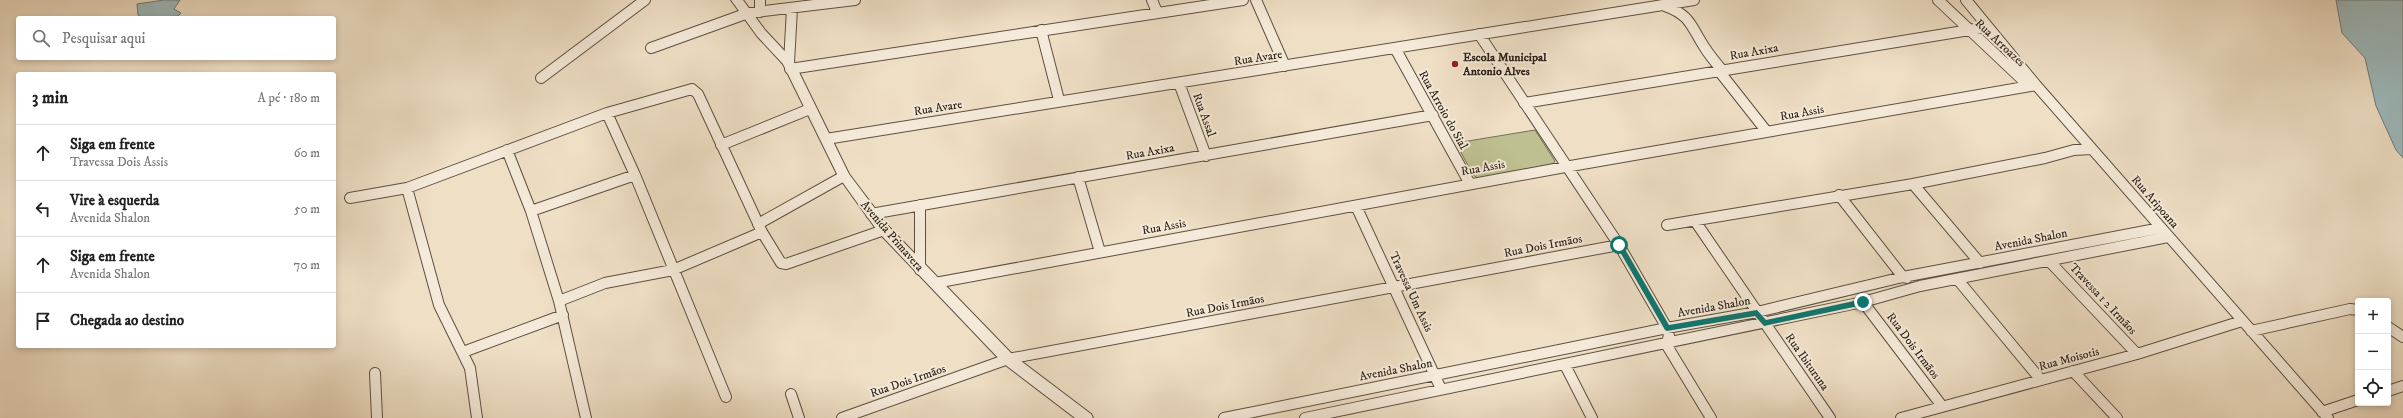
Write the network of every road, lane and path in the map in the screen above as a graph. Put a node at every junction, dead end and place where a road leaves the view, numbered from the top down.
1 (645, 0) edge
2 (737, 0) edge
3 (760, 0) edge
4 (855, 0) edge
5 (1152, 0) edge
6 (1243, 0) edge
7 (1256, 0) edge
8 (1694, 0) edge
9 (1938, 0) edge
10 (1966, 0) edge
11 (1650, 3) edge
12 (1663, 5) junction
13 (792, 8) junction
14 (1157, 12) junction
15 (754, 13) junction
16 (1988, 27) junction
17 (1040, 30) junction
18 (1968, 30) junction
19 (1479, 34) junction
20 (651, 48) dead end
21 (1395, 48) junction
22 (789, 66) junction
23 (1285, 66) junction
24 (1720, 70) junction
25 (541, 78) dead end
26 (1179, 83) junction
27 (2033, 86) junction
28 (1059, 100) junction
29 (1524, 103) junction
30 (810, 109) junction
31 (606, 112) junction
32 (1433, 115) junction
33 (1767, 132) junction
34 (826, 139) junction
35 (721, 145) junction
36 (2091, 149) junction
37 (507, 150) junction
38 (1206, 156) junction
39 (1565, 167) junction
40 (635, 175) junction
41 (844, 176) junction
42 (1078, 177) junction
43 (1470, 184) junction
44 (1913, 184) junction
45 (407, 188) junction
46 (1839, 196) junction
47 (350, 198) dead end
48 (920, 205) junction
49 (1356, 206) junction
50 (531, 211) junction
51 (871, 214) junction
52 (1695, 221) junction
53 (1667, 225) dead end
54 (760, 228) junction
55 (2161, 228) junction
56 (884, 230) junction
57 (2168, 237) junction
58 (1619, 245) junction
59 (1100, 252) junction
60 (2026, 254) junction
61 (2050, 262) junction
62 (1980, 263) junction
63 (2035, 265) junction
64 (1960, 268) junction
65 (673, 270) junction
66 (920, 270) junction
67 (1903, 277) junction
68 (1963, 279) junction
69 (935, 283) junction
70 (1920, 286) junction
71 (1394, 287) junction
72 (559, 301) junction
73 (1805, 301) junction
74 (1863, 302) junction
75 (2355, 310) edge
76 (1757, 312) junction
77 (1813, 313) junction
78 (563, 315) junction
79 (2242, 321) junction
80 (1764, 323) junction
81 (1667, 328) junction
82 (2391, 329) edge
83 (2251, 331) junction
84 (2403, 337) edge
85 (1666, 344) junction
86 (463, 352) junction
87 (2137, 354) junction
88 (1008, 359) junction
89 (1565, 365) junction
90 (1474, 368) junction
91 (2073, 371) junction
92 (375, 373) dead end
93 (1435, 375) junction
94 (2041, 380) junction
95 (1479, 381) junction
96 (2403, 386) edge
97 (1441, 389) junction
98 (2391, 389) edge
99 (791, 394) dead end
100 (726, 397) dead end
101 (2355, 401) edge
102 (1942, 406) junction
103 (2325, 415) edge
104 (377, 418) edge
105 (477, 418) edge
106 (586, 418) edge
107 (799, 418) edge
108 (842, 418) edge
109 (1086, 418) edge
110 (1224, 418) edge
111 (1305, 418) edge
112 (1592, 418) edge
113 (1711, 418) edge
114 (1830, 418) edge
115 (1901, 418) edge
116 (2117, 418) edge

1 - 25 street
2 - 15 street, Avenida Primavera
3 - 15 street
4 - 13 street
5 - 14 street
6 - 14 street
7 - 23 street
8 - 12 street, Rua Avare
9 - 18 street, Rua Arroazes
10 - 16 street, Rua Aripoana
11 - 12 street, Rua Avare
11 - 19 street, Rua Avare
12 - 24 street
13 - 15 street
13 - 22 street
14 - 17 street
15 - 20 street
15 - 22 street, Avenida Primavera
16 - 18 street, Rua Axixa
16 - 27 street, Rua Aripoana
17 - 22 street
17 - 28 street
18 - 24 street, Rua Axixa
18 - 27 street, Rua Arroazes
19 - 21 street, Rua Avare
19 - 29 street
21 - 23 street, Rua Avare
21 - 32 street, Rua Arroio do Sial
22 - 30 street, Avenida Primavera
23 - 26 street, Rua Avare
24 - 29 street, Rua Axixa
24 - 33 street
26 - 28 street, Rua Avare
26 - 38 street, Rua Assal
27 - 33 street, Rua Assis
27 - 36 street, Rua Aripoana
28 - 34 street, Rua Avare
29 - 39 street
30 - 34 street, Avenida Primavera
30 - 35 street
31 - 35 street
31 - 37 street
31 - 40 street
32 - 38 street, Rua Axixa
32 - 43 street, Rua Arroio do Sial
33 - 39 street, Rua Assis
34 - 41 street, Avenida Primavera
35 - 54 street
36 - 44 street
36 - 55 street, Rua Aripoana
37 - 45 street
37 - 50 street
38 - 42 street, Rua Axixa
39 - 43 street, Rua Assis
39 - 58 street
40 - 50 street
40 - 65 street
41 - 51 street, Avenida Primavera
41 - 54 street
42 - 48 street, Rua Axixa
42 - 59 street
43 - 49 street, Rua Assis
44 - 46 street
44 - 62 street
45 - 47 street
45 - 86 street
46 - 52 street
46 - 67 street
48 - 51 street, Rua Axixa
48 - 66 street
49 - 59 street, Rua Assis
49 - 71 street, Travessa Um Assis
50 - 72 street
51 - 56 street, Avenida Primavera
52 - 53 street
52 - 76 street, Rua Ibituruna
54 - 56 street
54 - 65 street
55 - 57 street, Rua Aripoana
55 - 60 street, Avenida Shalon
56 - 66 street, Avenida Primavera
57 - 61 street, Avenida Shalon
57 - 79 street, Rua Aripoana
58 - 71 street, Rua Dois Irmãos
58 - 81 street
59 - 69 street, Rua Assis
60 - 62 street, Avenida Shalon
60 - 63 street
61 - 63 street, Avenida Shalon
61 - 87 street, Travessa 1 2 Irmãos
62 - 64 street, Avenida Shalon
63 - 68 street, Avenida Shalon
64 - 67 street, Avenida Shalon
64 - 68 street
65 - 72 street
65 - 100 street
66 - 69 street, Avenida Primavera
67 - 70 street
67 - 73 street, Avenida Shalon
68 - 70 street, Avenida Shalon
68 - 94 street
69 - 88 street, Avenida Primavera
70 - 74 street, Avenida Shalon
71 - 88 street, Rua Dois Irmãos
71 - 93 street, Travessa Um Assis
72 - 78 street
73 - 76 street, Avenida Shalon
73 - 77 street
74 - 77 street, Avenida Shalon
74 - 102 street, Rua Dois Irmãos
75 - 83 street
76 - 80 street, Rua Ibituruna
76 - 81 street, Avenida Shalon
77 - 80 street, Avenida Shalon
78 - 86 street
78 - 106 street
79 - 83 street, Rua Aripoana
79 - 87 street, Rua Moisotis
80 - 85 street, Avenida Shalon
80 - 114 street, Rua Ibituruna
81 - 85 street
81 - 90 street, Avenida Shalon
82 - 84 street
83 - 103 street, Rua Aripoana
85 - 89 street, Avenida Shalon
85 - 113 street
86 - 105 street
87 - 91 street, Rua Moisotis
88 - 108 street, Rua Dois Irmãos
88 - 109 street, Avenida Primavera
89 - 95 street, Avenida Shalon
89 - 112 street
90 - 93 street, Avenida Shalon
90 - 95 street
91 - 94 street, Rua Moisotis
91 - 116 street
92 - 104 street
93 - 97 street, Travessa Um Assis
93 - 110 street, Avenida Shalon
94 - 102 street, Rua Moisotis
95 - 97 street, Avenida Shalon
96 - 98 street
97 - 111 street, Avenida Shalon
99 - 107 street
101 - 103 street
102 - 115 street, Rua Moisotis

